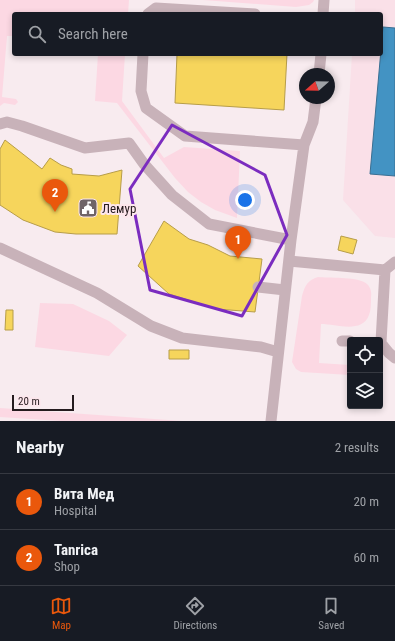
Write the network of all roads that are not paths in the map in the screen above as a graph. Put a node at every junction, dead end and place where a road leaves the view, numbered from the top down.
1 (324, 0) edge
2 (151, 12) edge
3 (222, 12) edge
4 (323, 12) edge
5 (143, 56) edge
6 (321, 56) edge
7 (319, 68) edge
8 (315, 104) edge
9 (0, 124) edge
10 (304, 145) junction
11 (291, 240) junction
12 (0, 248) edge
13 (289, 262) junction
14 (395, 262) edge
15 (385, 270) junction
16 (258, 287) dead end
17 (286, 290) junction
18 (380, 337) edge
19 (383, 346) edge
20 (278, 352) junction
21 (395, 358) edge
22 (271, 421) edge

1 - 4 lane
2 - 3 lane
5 - 10 lane
6 - 7 lane
8 - 10 lane
9 - 11 lane
10 - 11 lane
11 - 13 lane
12 - 20 lane
13 - 15 lane
13 - 17 lane
14 - 15 lane
15 - 18 lane
16 - 17 lane
17 - 20 lane
19 - 21 lane
20 - 22 lane

